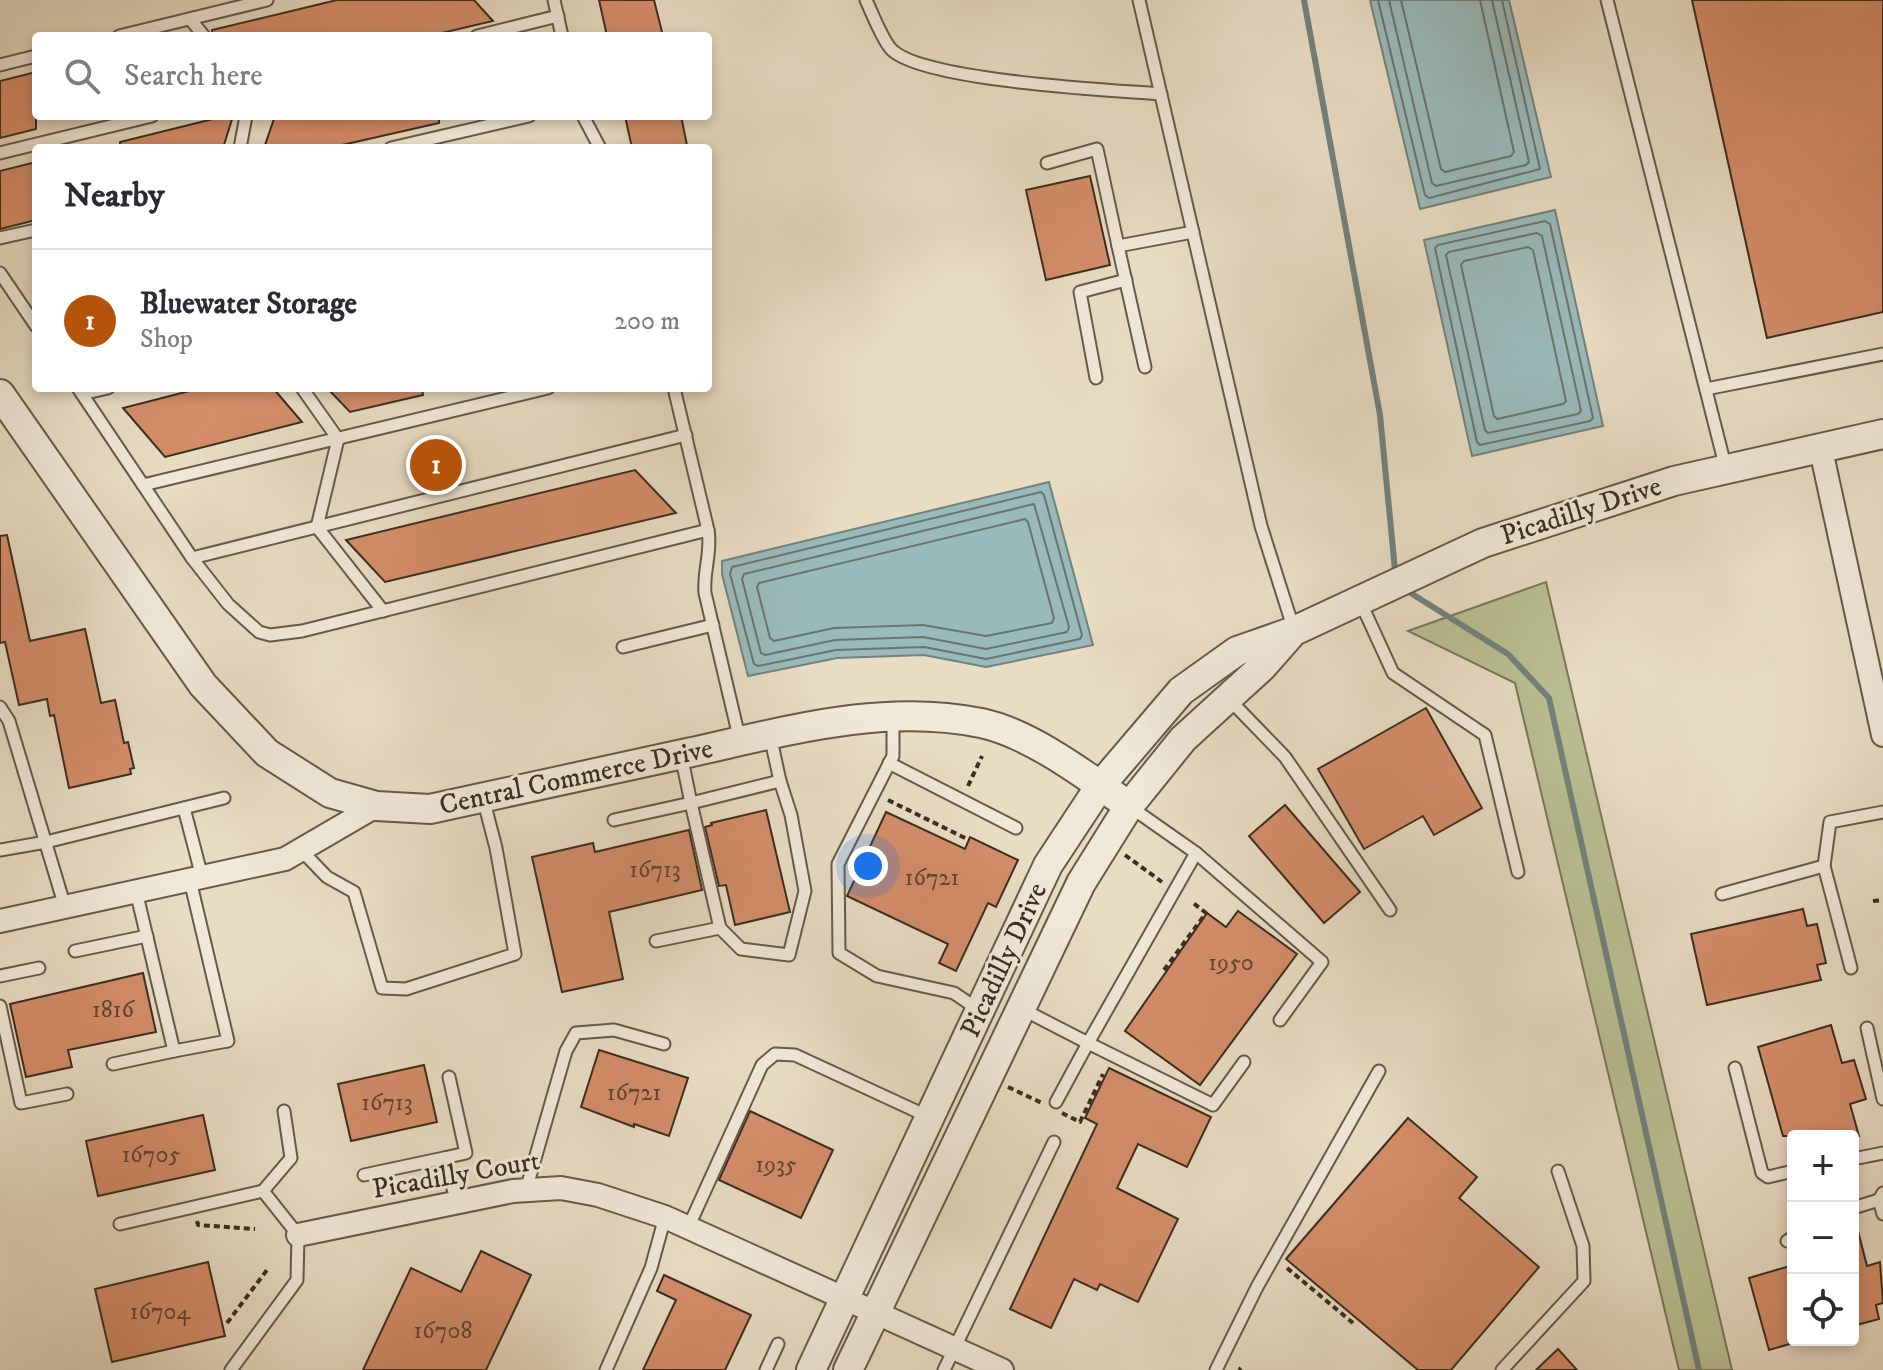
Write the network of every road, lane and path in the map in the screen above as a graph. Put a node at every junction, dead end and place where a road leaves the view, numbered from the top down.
1 (267, 0) edge
2 (554, 0) edge
3 (866, 0) edge
4 (1139, 0) edge
5 (1607, 0) edge
6 (558, 16) junction
7 (190, 19) junction
8 (136, 32) edge
9 (201, 32) edge
10 (493, 32) edge
11 (561, 32) edge
12 (32, 57) edge
13 (0, 65) edge
14 (1161, 94) junction
15 (136, 120) edge
16 (245, 120) edge
17 (512, 120) edge
18 (585, 120) edge
19 (37, 144) edge
20 (241, 144) edge
21 (408, 144) edge
22 (598, 144) edge
23 (32, 145) edge
24 (0, 153) edge
25 (1047, 163) dead end
26 (32, 231) edge
27 (1193, 232) junction
28 (0, 238) edge
29 (1118, 246) junction
30 (0, 273) edge
31 (1126, 280) junction
32 (32, 319) edge
33 (1883, 354) edge
34 (1145, 367) dead end
35 (1096, 378) dead end
36 (1706, 389) junction
37 (81, 392) edge
38 (305, 392) edge
39 (532, 392) edge
40 (675, 392) edge
41 (0, 394) edge
42 (1883, 434) edge
43 (686, 435) junction
44 (338, 439) junction
45 (1821, 450) junction
46 (1726, 469) junction
47 (143, 485) junction
48 (317, 527) junction
49 (708, 530) junction
50 (192, 558) junction
51 (1360, 600) junction
52 (383, 611) junction
53 (713, 625) junction
54 (1294, 631) junction
55 (623, 647) dead end
56 (1228, 698) junction
57 (0, 707) edge
58 (893, 715) junction
59 (770, 735) junction
60 (1883, 735) edge
61 (740, 742) junction
62 (681, 754) junction
63 (982, 756) dead end
64 (889, 763) junction
65 (780, 781) junction
66 (967, 786) dead end
67 (1100, 786) junction
68 (483, 797) junction
69 (224, 798) dead end
70 (691, 803) junction
71 (376, 806) junction
72 (1129, 806) junction
73 (883, 807) dead end
74 (184, 808) junction
75 (1883, 812) edge
76 (614, 820) dead end
77 (1016, 828) dead end
78 (969, 840) dead end
79 (46, 842) junction
80 (1117, 849) dead end
81 (0, 850) edge
82 (301, 850) junction
83 (1196, 853) junction
84 (1824, 866) junction
85 (1518, 872) dead end
86 (196, 878) junction
87 (1162, 882) dead end
88 (136, 891) junction
89 (1722, 894) dead end
90 (1883, 900) edge
91 (1873, 901) dead end
92 (1192, 902) dead end
93 (65, 907) junction
94 (1390, 910) dead end
95 (0, 921) edge
96 (720, 928) junction
97 (147, 936) junction
98 (656, 941) dead end
99 (75, 951) dead end
100 (39, 968) dead end
101 (1851, 968) dead end
102 (1164, 970) dead end
103 (0, 976) edge
104 (0, 1006) edge
105 (1021, 1009) junction
106 (980, 1011) junction
107 (1280, 1020) dead end
108 (1867, 1028) dead end
109 (1088, 1043) junction
110 (664, 1044) dead end
111 (174, 1051) junction
112 (1244, 1062) dead end
113 (113, 1064) dead end
114 (1735, 1068) dead end
115 (1379, 1071) dead end
116 (449, 1077) dead end
117 (67, 1094) dead end
118 (1883, 1099) edge
119 (1056, 1102) dead end
120 (284, 1111) dead end
121 (930, 1117) junction
122 (1054, 1142) dead end
123 (1883, 1153) edge
124 (444, 1158) junction
125 (1859, 1158) edge
126 (1558, 1171) dead end
127 (1787, 1172) edge
128 (364, 1175) dead end
129 (526, 1190) junction
130 (263, 1191) junction
131 (1881, 1196) edge
132 (457, 1202) junction
133 (1859, 1205) edge
134 (1883, 1214) edge
135 (665, 1217) junction
136 (197, 1221) dead end
137 (120, 1224) dead end
138 (688, 1228) junction
139 (255, 1229) dead end
140 (298, 1235) junction
141 (1287, 1268) dead end
142 (267, 1270) dead end
143 (845, 1297) junction
144 (876, 1311) junction
145 (227, 1323) dead end
146 (1353, 1323) dead end
147 (778, 1344) dead end
148 (955, 1348) junction
149 (231, 1370) edge
150 (606, 1370) edge
151 (766, 1370) edge
152 (811, 1370) edge
153 (848, 1370) edge
154 (944, 1370) edge
155 (1002, 1370) edge
156 (1216, 1370) edge
157 (1502, 1370) edge

1 - 7 lane
2 - 6 lane
3 - 14 lane
4 - 14 lane
5 - 36 lane
6 - 10 lane
6 - 11 lane
7 - 8 lane
7 - 9 lane
12 - 13 lane
14 - 27 lane
15 - 19 lane
16 - 20 lane
17 - 21 lane
18 - 22 lane
23 - 24 lane
25 - 29 lane
26 - 28 lane
27 - 29 lane
27 - 54 lane
29 - 31 lane
30 - 32 lane
31 - 34 lane
31 - 35 lane
33 - 36 lane
36 - 46 lane
37 - 47 lane
38 - 44 lane
39 - 44 lane
40 - 43 lane
41 - 71 street, Central Commerce Drive
42 - 45 street, Picadilly Drive
43 - 48 lane
43 - 49 lane
44 - 47 lane
44 - 48 lane
45 - 46 street, Picadilly Drive
45 - 60 street
46 - 51 street, Picadilly Drive
47 - 50 lane
48 - 50 lane
48 - 52 lane
49 - 52 lane
49 - 53 lane
50 - 52 lane
51 - 54 street, Picadilly Drive
51 - 85 lane
53 - 55 lane
53 - 61 lane
54 - 56 street, Picadilly Drive
54 - 67 street, Picadilly Drive
56 - 72 street, Picadilly Drive
56 - 94 lane
57 - 79 lane
58 - 59 street, Central Commerce Drive
58 - 64 lane
58 - 67 street, Central Commerce Drive
59 - 61 street, Central Commerce Drive
59 - 65 lane
61 - 62 street, Central Commerce Drive
62 - 68 street, Central Commerce Drive
62 - 70 lane
63 - 66 path
64 - 77 lane
64 - 106 lane
65 - 70 lane
65 - 96 lane
67 - 72 street, Central Commerce Drive
67 - 106 street, Picadilly Drive
68 - 71 street, Central Commerce Drive
68 - 82 lane
69 - 74 lane
70 - 76 lane
70 - 96 lane
71 - 82 street
72 - 83 lane
72 - 105 street, Picadilly Drive
73 - 78 path
74 - 79 lane
74 - 86 lane
75 - 84 lane
79 - 81 lane
79 - 93 lane
80 - 87 path
82 - 86 street
83 - 107 lane
83 - 109 lane
84 - 89 lane
84 - 101 lane
86 - 88 street
86 - 111 lane
88 - 93 street
88 - 97 lane
90 - 91 path
92 - 102 path
93 - 95 street
96 - 98 lane
97 - 99 lane
97 - 111 lane
100 - 103 lane
104 - 117 lane
105 - 109 lane
105 - 144 street, Picadilly Drive
106 - 121 street, Picadilly Drive
108 - 118 lane
109 - 112 lane
109 - 119 lane
110 - 129 lane
111 - 113 lane
114 - 127 lane
115 - 156 lane
116 - 124 lane
120 - 130 lane
121 - 138 lane
121 - 143 street, Picadilly Drive
122 - 148 lane
123 - 125 lane
124 - 128 lane
124 - 132 lane
126 - 157 lane
129 - 132 street, Picadilly Court
129 - 135 street, Picadilly Court
130 - 137 lane
130 - 140 lane
131 - 133 lane
131 - 134 lane
132 - 140 street, Picadilly Court
135 - 138 street, Picadilly Court
135 - 150 lane
136 - 139 path
138 - 143 street, Picadilly Court
140 - 149 lane
141 - 146 path
142 - 145 path
143 - 144 street, Picadilly Court
143 - 152 street, Picadilly Drive
144 - 148 street, Picadilly Court
144 - 153 street, Picadilly Drive
147 - 151 lane
148 - 154 lane
148 - 155 street, Picadilly Court

